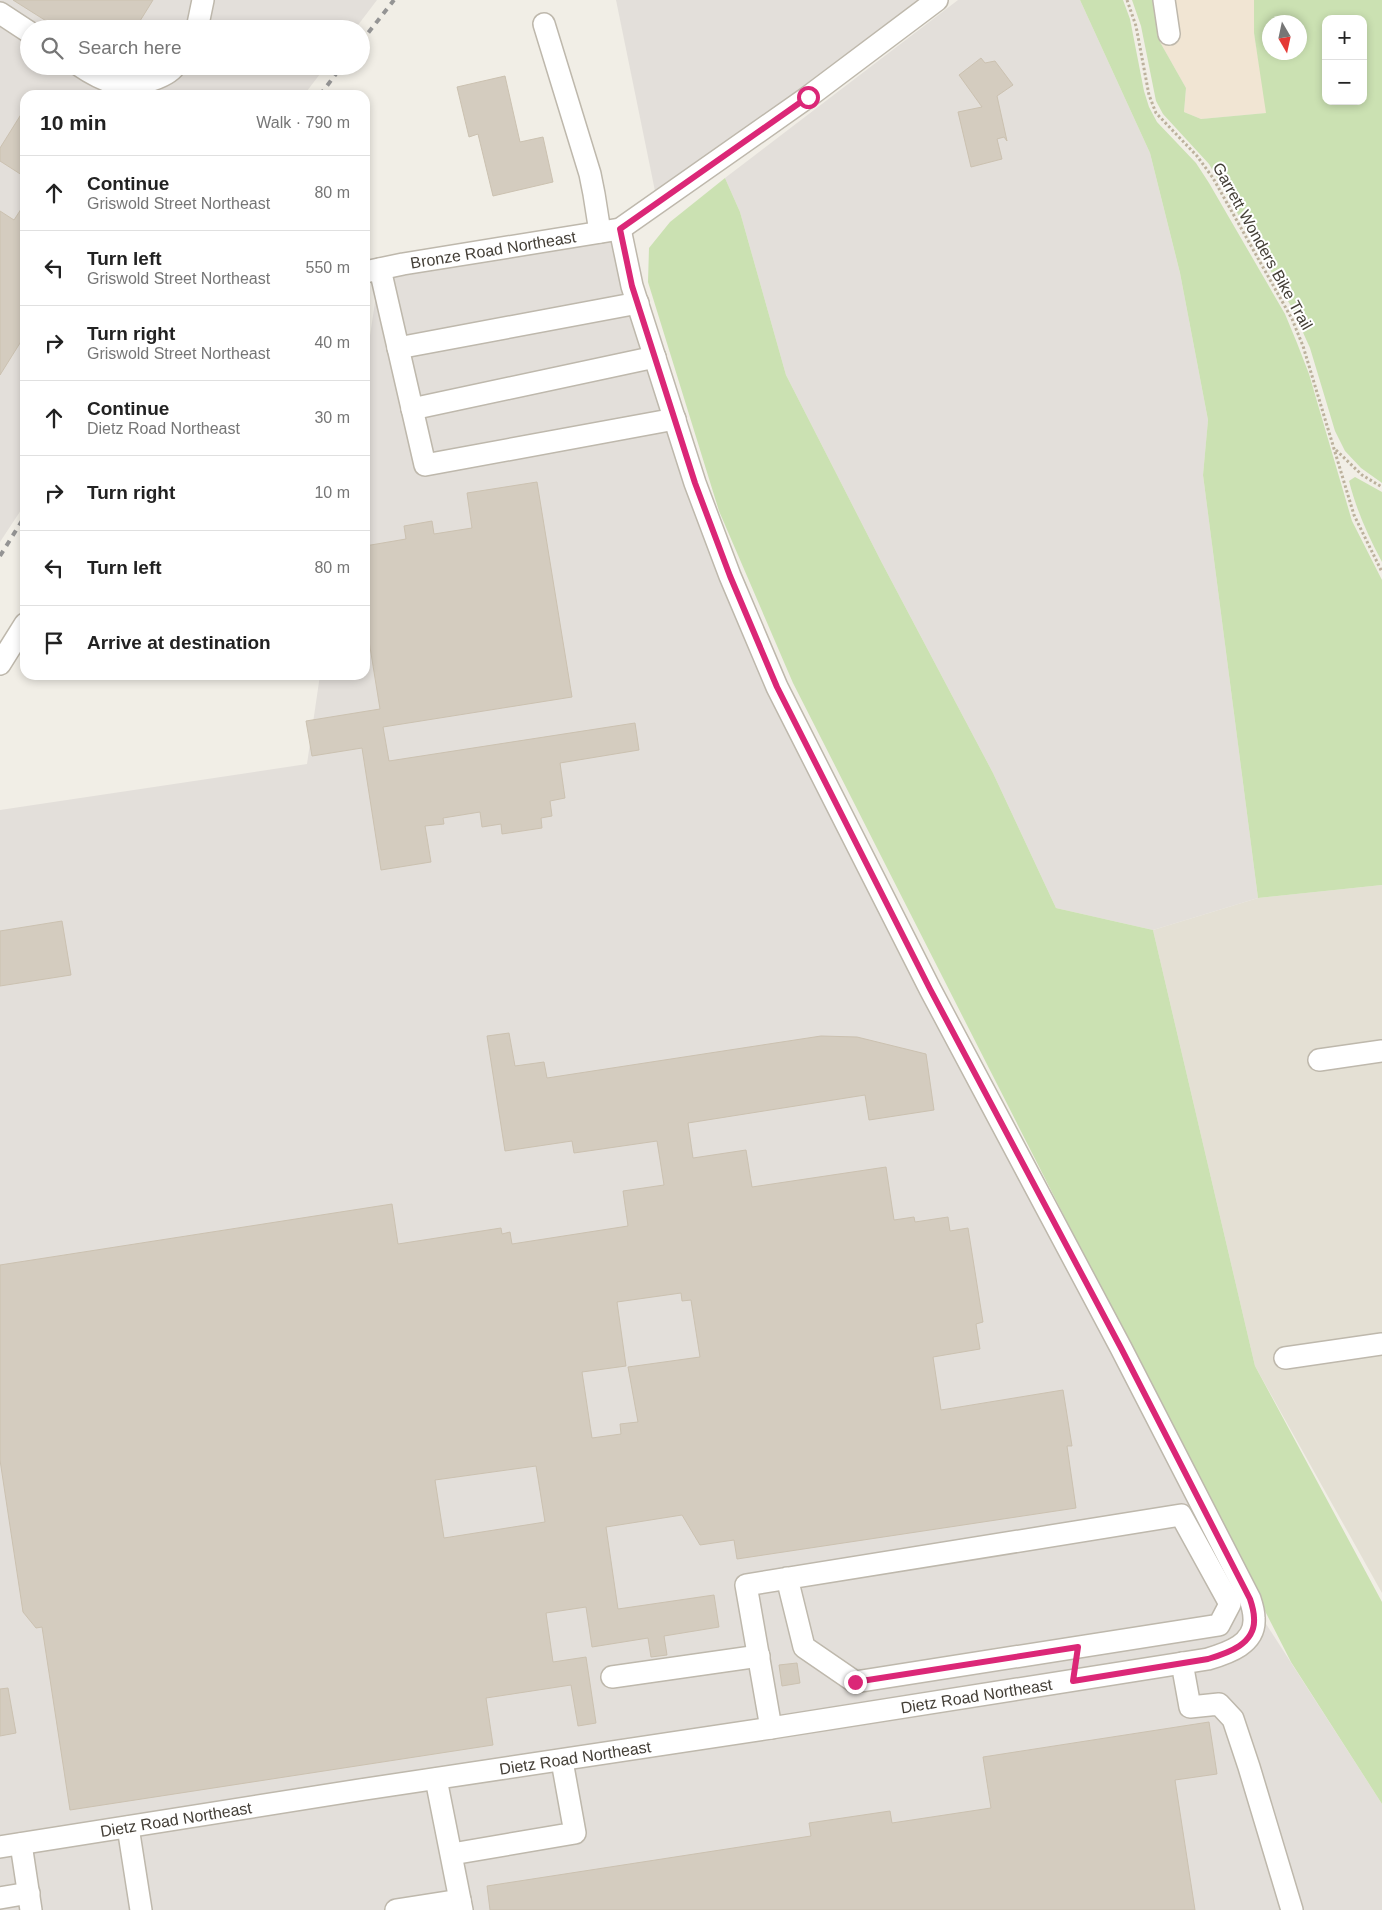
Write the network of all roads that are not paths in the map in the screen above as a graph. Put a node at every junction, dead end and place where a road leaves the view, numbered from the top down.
1 (203, 0) edge
2 (937, 0) edge
3 (1164, 0) edge
4 (0, 13) edge
5 (199, 20) edge
6 (544, 24) dead end
7 (20, 26) edge
8 (1169, 34) dead end
9 (98, 75) edge
10 (162, 75) edge
11 (620, 229) junction
12 (600, 232) junction
13 (372, 270) edge
14 (638, 303) junction
15 (398, 348) junction
16 (655, 357) junction
17 (412, 409) junction
18 (674, 419) junction
19 (20, 632) edge
20 (0, 664) edge
21 (1382, 1051) edge
22 (1318, 1060) dead end
23 (1382, 1344) edge
24 (1285, 1358) dead end
25 (787, 1578) junction
26 (1078, 1647) junction
27 (759, 1656) junction
28 (1182, 1663) junction
29 (612, 1676) dead end
30 (1073, 1681) junction
31 (770, 1728) junction
32 (562, 1761) junction
33 (436, 1779) junction
34 (128, 1827) junction
35 (21, 1844) junction
36 (0, 1847) edge
37 (452, 1854) junction
38 (0, 1898) edge
39 (30, 1902) edge
40 (461, 1905) edge
41 (141, 1910) edge
42 (396, 1910) edge
43 (1292, 1910) edge

1 - 5 street
2 - 11 street
3 - 8 street
4 - 7 street
6 - 12 street
9 - 10 street
11 - 12 street, Bronze Road Northeast
11 - 14 street, Dietz Road Northeast
12 - 13 street, Bronze Road Northeast
13 - 15 street
14 - 15 street
14 - 16 street, Dietz Road Northeast
15 - 17 street
16 - 17 street
16 - 18 street, Dietz Road Northeast
17 - 18 street
18 - 28 street, Dietz Road Northeast
19 - 20 street
21 - 22 street
23 - 24 street
25 - 26 street
25 - 26 street
25 - 27 street
26 - 30 street
27 - 29 street
27 - 31 street
28 - 30 street, Dietz Road Northeast
28 - 43 street
30 - 31 street, Dietz Road Northeast
31 - 32 street, Dietz Road Northeast
32 - 33 street, Dietz Road Northeast
32 - 37 street
33 - 34 street, Dietz Road Northeast
33 - 37 street
34 - 35 street, Dietz Road Northeast
34 - 41 street
35 - 36 street, Dietz Road Northeast
35 - 39 street
37 - 40 street
38 - 39 street
40 - 42 street

